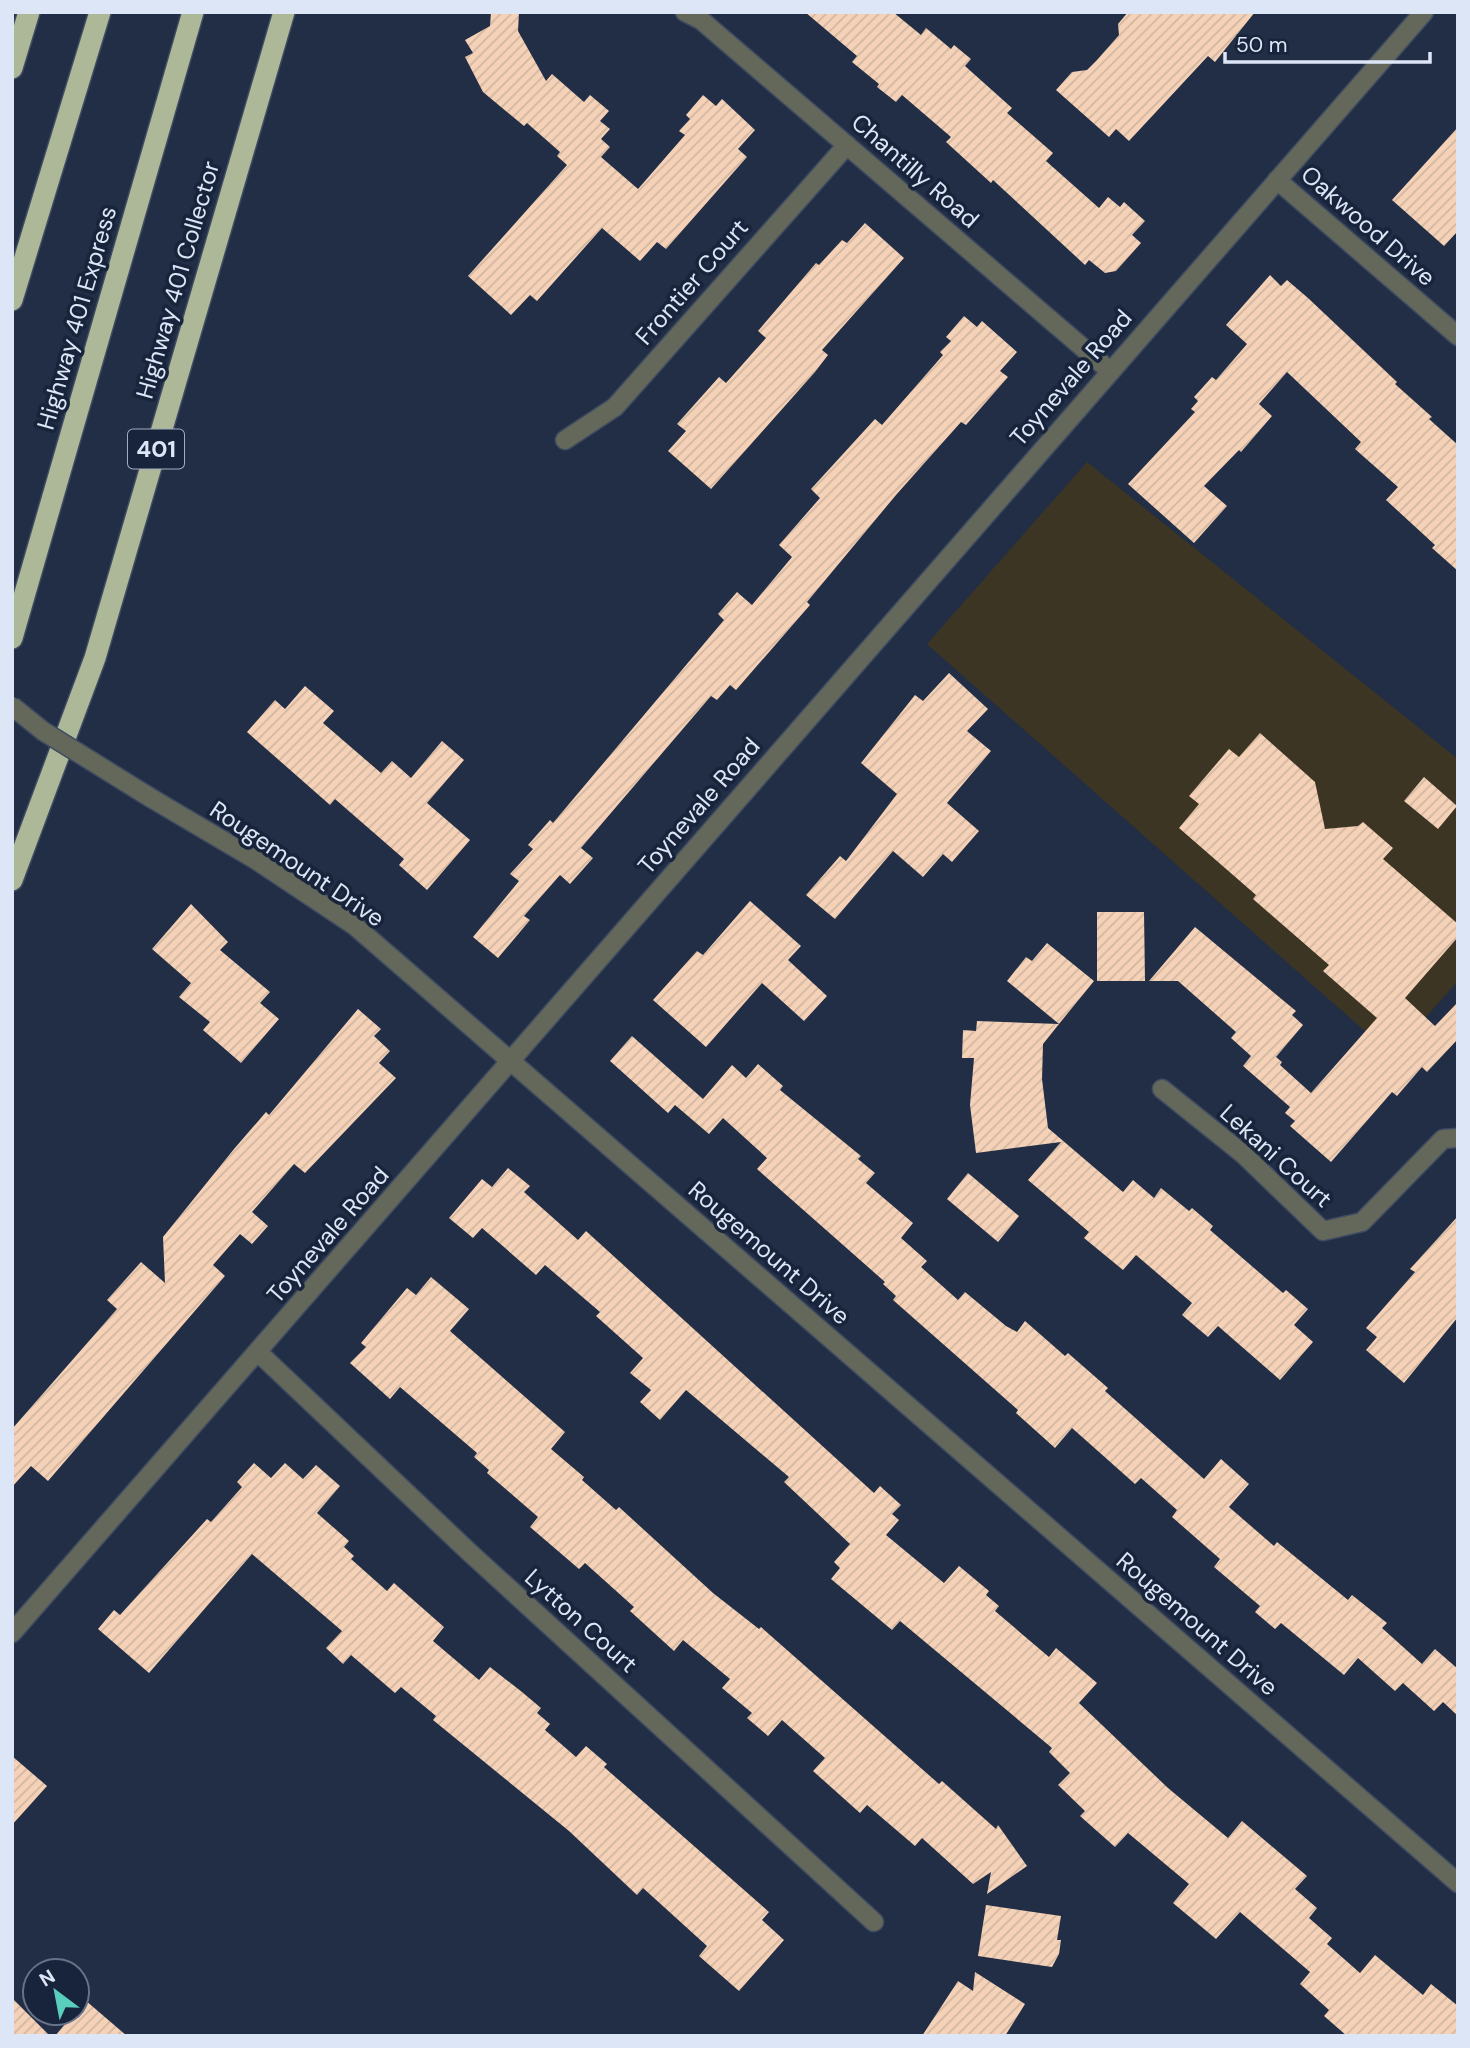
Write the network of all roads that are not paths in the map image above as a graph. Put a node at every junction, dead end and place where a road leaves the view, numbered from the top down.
1 (29, 12) edge
2 (100, 12) edge
3 (193, 12) edge
4 (284, 12) edge
5 (685, 12) edge
6 (1424, 12) edge
7 (12, 68) edge
8 (847, 145) junction
9 (1277, 180) junction
10 (12, 300) edge
11 (1458, 336) edge
12 (1110, 372) junction
13 (565, 440) dead end
14 (12, 638) edge
15 (12, 706) edge
16 (12, 880) edge
17 (511, 1061) junction
18 (1162, 1089) dead end
19 (1458, 1138) edge
20 (259, 1353) junction
21 (12, 1633) edge
22 (1458, 1883) edge
23 (874, 1922) dead end

1 - 7 highway
2 - 10 highway
3 - 14 highway, Highway 401 Express
4 - 16 highway, Highway 401 Collector / 401
5 - 8 street, Chantilly Road
6 - 9 street, Toynevale Road
8 - 12 street, Chantilly Road
8 - 13 street, Frontier Court
9 - 11 street, Oakwood Drive
9 - 12 street, Toynevale Road
12 - 17 street, Toynevale Road
15 - 17 street, Rougemount Drive, bridge
17 - 20 street, Toynevale Road
17 - 22 street, Rougemount Drive
18 - 19 street, Lekani Court
20 - 21 street, Toynevale Road
20 - 23 street, Lytton Court

